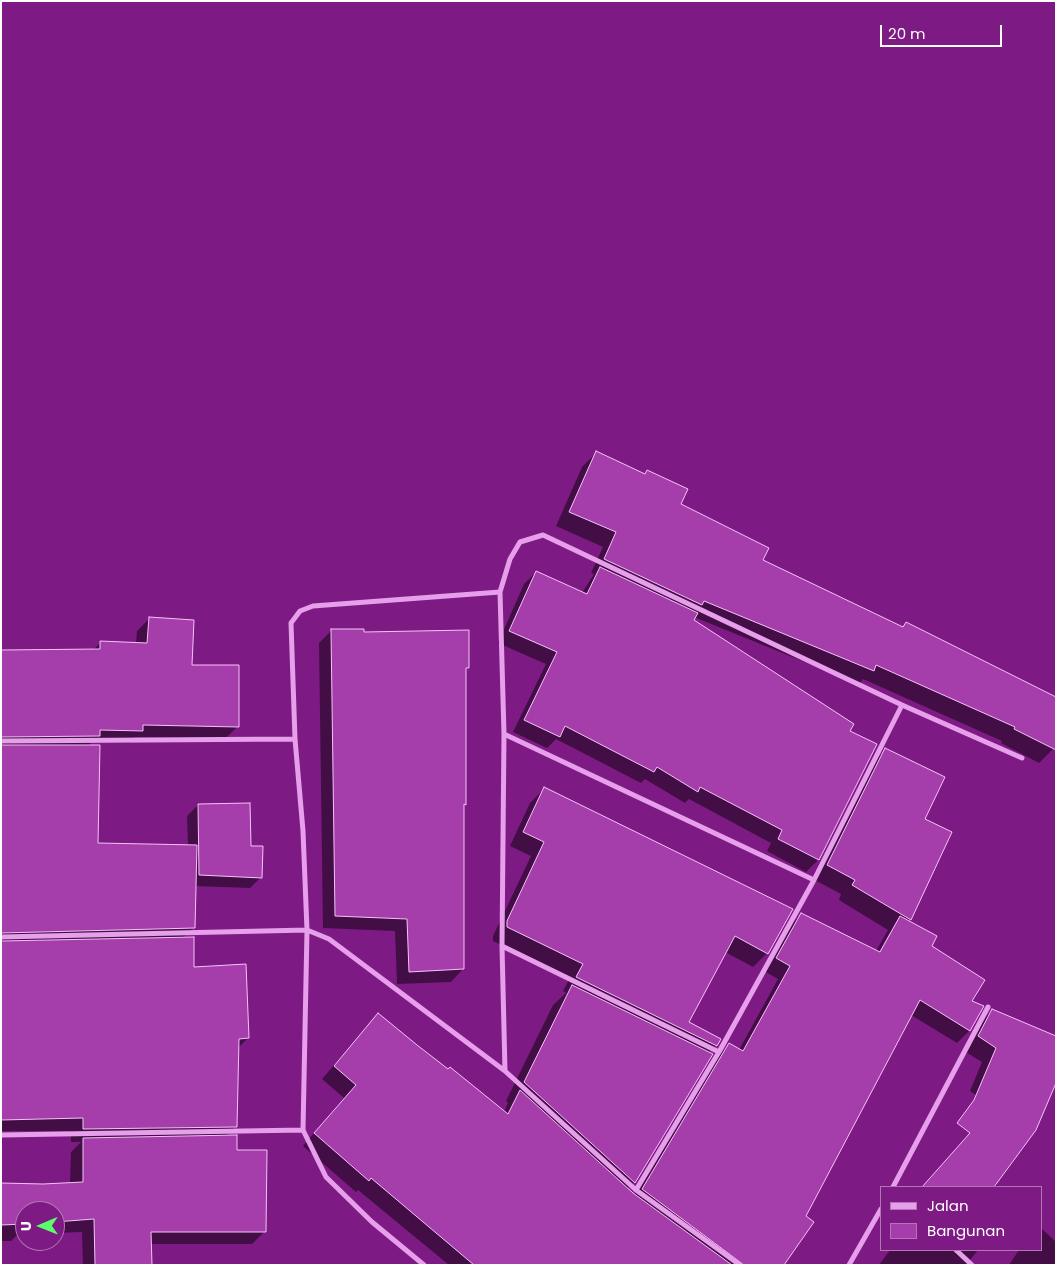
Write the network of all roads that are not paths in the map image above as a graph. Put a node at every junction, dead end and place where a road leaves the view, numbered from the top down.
1 (500, 592) junction
2 (902, 706) junction
3 (504, 734) junction
4 (294, 739) junction
5 (1, 741) edge
6 (1022, 758) dead end
7 (814, 880) junction
8 (307, 930) junction
9 (1, 937) edge
10 (502, 946) junction
11 (988, 1007) dead end
12 (719, 1052) junction
13 (505, 1071) junction
14 (303, 1130) junction
15 (1, 1136) edge
16 (894, 1186) edge
17 (636, 1190) junction
18 (880, 1211) edge
19 (957, 1251) edge
20 (424, 1265) edge
21 (740, 1265) edge
22 (849, 1265) edge
23 (972, 1265) edge

1 - 2 street
1 - 3 street
1 - 4 street
2 - 6 street
2 - 7 street
3 - 7 street
3 - 10 street
4 - 5 street
4 - 8 street
7 - 12 street
8 - 9 street
8 - 13 street
8 - 14 street
10 - 12 street
10 - 13 street
11 - 16 street
12 - 17 street
13 - 17 street
14 - 15 street
14 - 20 street
17 - 21 street
18 - 22 street
19 - 23 street

